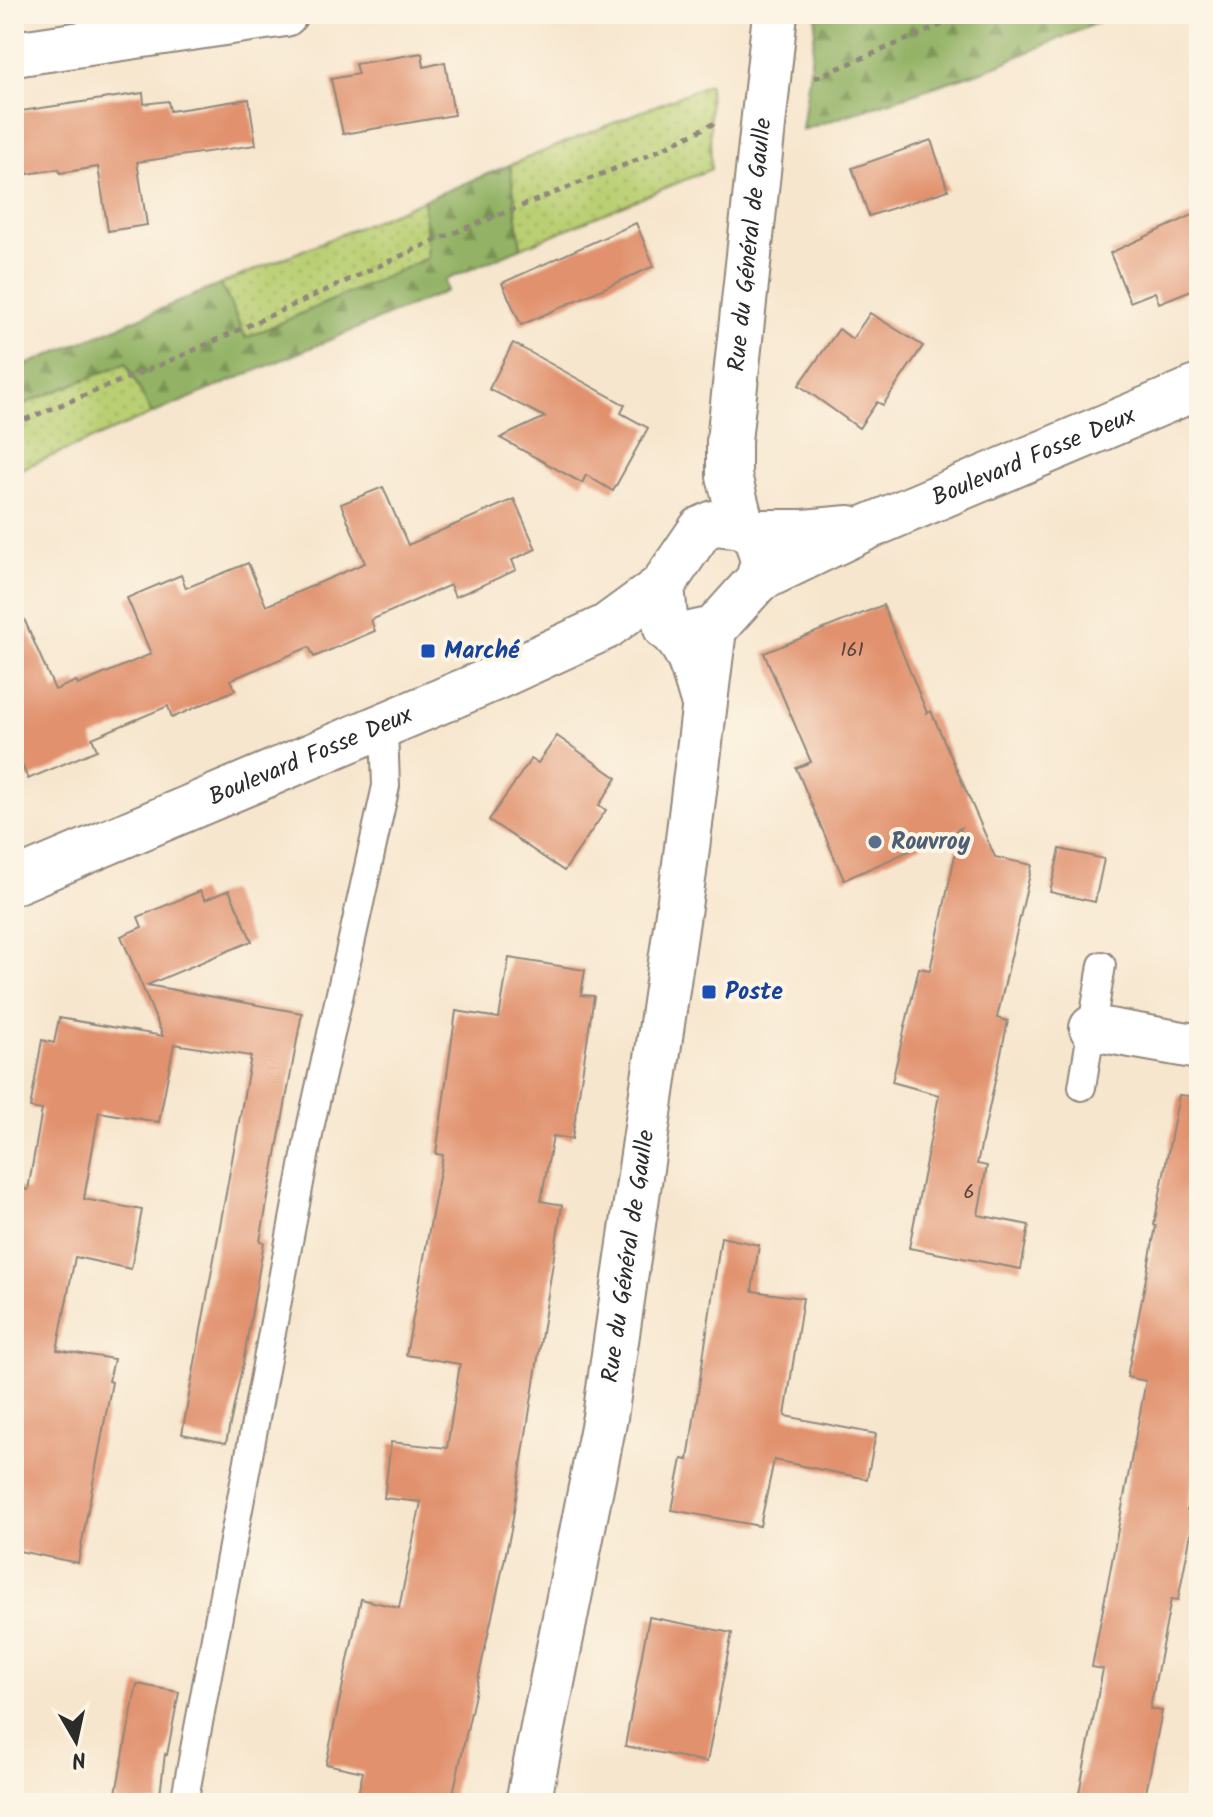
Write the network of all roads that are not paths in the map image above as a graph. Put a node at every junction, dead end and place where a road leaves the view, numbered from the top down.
1 (285, 14) edge
2 (775, 14) edge
3 (14, 54) edge
4 (1199, 387) edge
5 (735, 527) junction
6 (868, 527) junction
7 (758, 580) junction
8 (662, 586) junction
9 (606, 627) junction
10 (686, 631) junction
11 (384, 727) junction
12 (14, 882) edge
13 (1102, 965) dead end
14 (1092, 1028) junction
15 (1199, 1047) edge
16 (1082, 1087) dead end
17 (184, 1803) edge
18 (528, 1803) edge

1 - 3 street
2 - 5 street, Rue du Général de Gaulle
4 - 6 street, Boulevard Fosse Deux
5 - 6 street, Boulevard Fosse Deux
5 - 7 street, Rue du Général de Gaulle
5 - 8 street, Boulevard Fosse Deux
6 - 7 street, Boulevard Fosse Deux
7 - 10 street
8 - 9 street, Boulevard Fosse Deux
8 - 10 street, Rue du Général de Gaulle
9 - 10 street, Boulevard Fosse Deux
9 - 11 street, Boulevard Fosse Deux
10 - 18 street, Rue du Général de Gaulle
11 - 12 street, Boulevard Fosse Deux
11 - 17 lane
13 - 14 lane
14 - 15 street
14 - 16 lane

